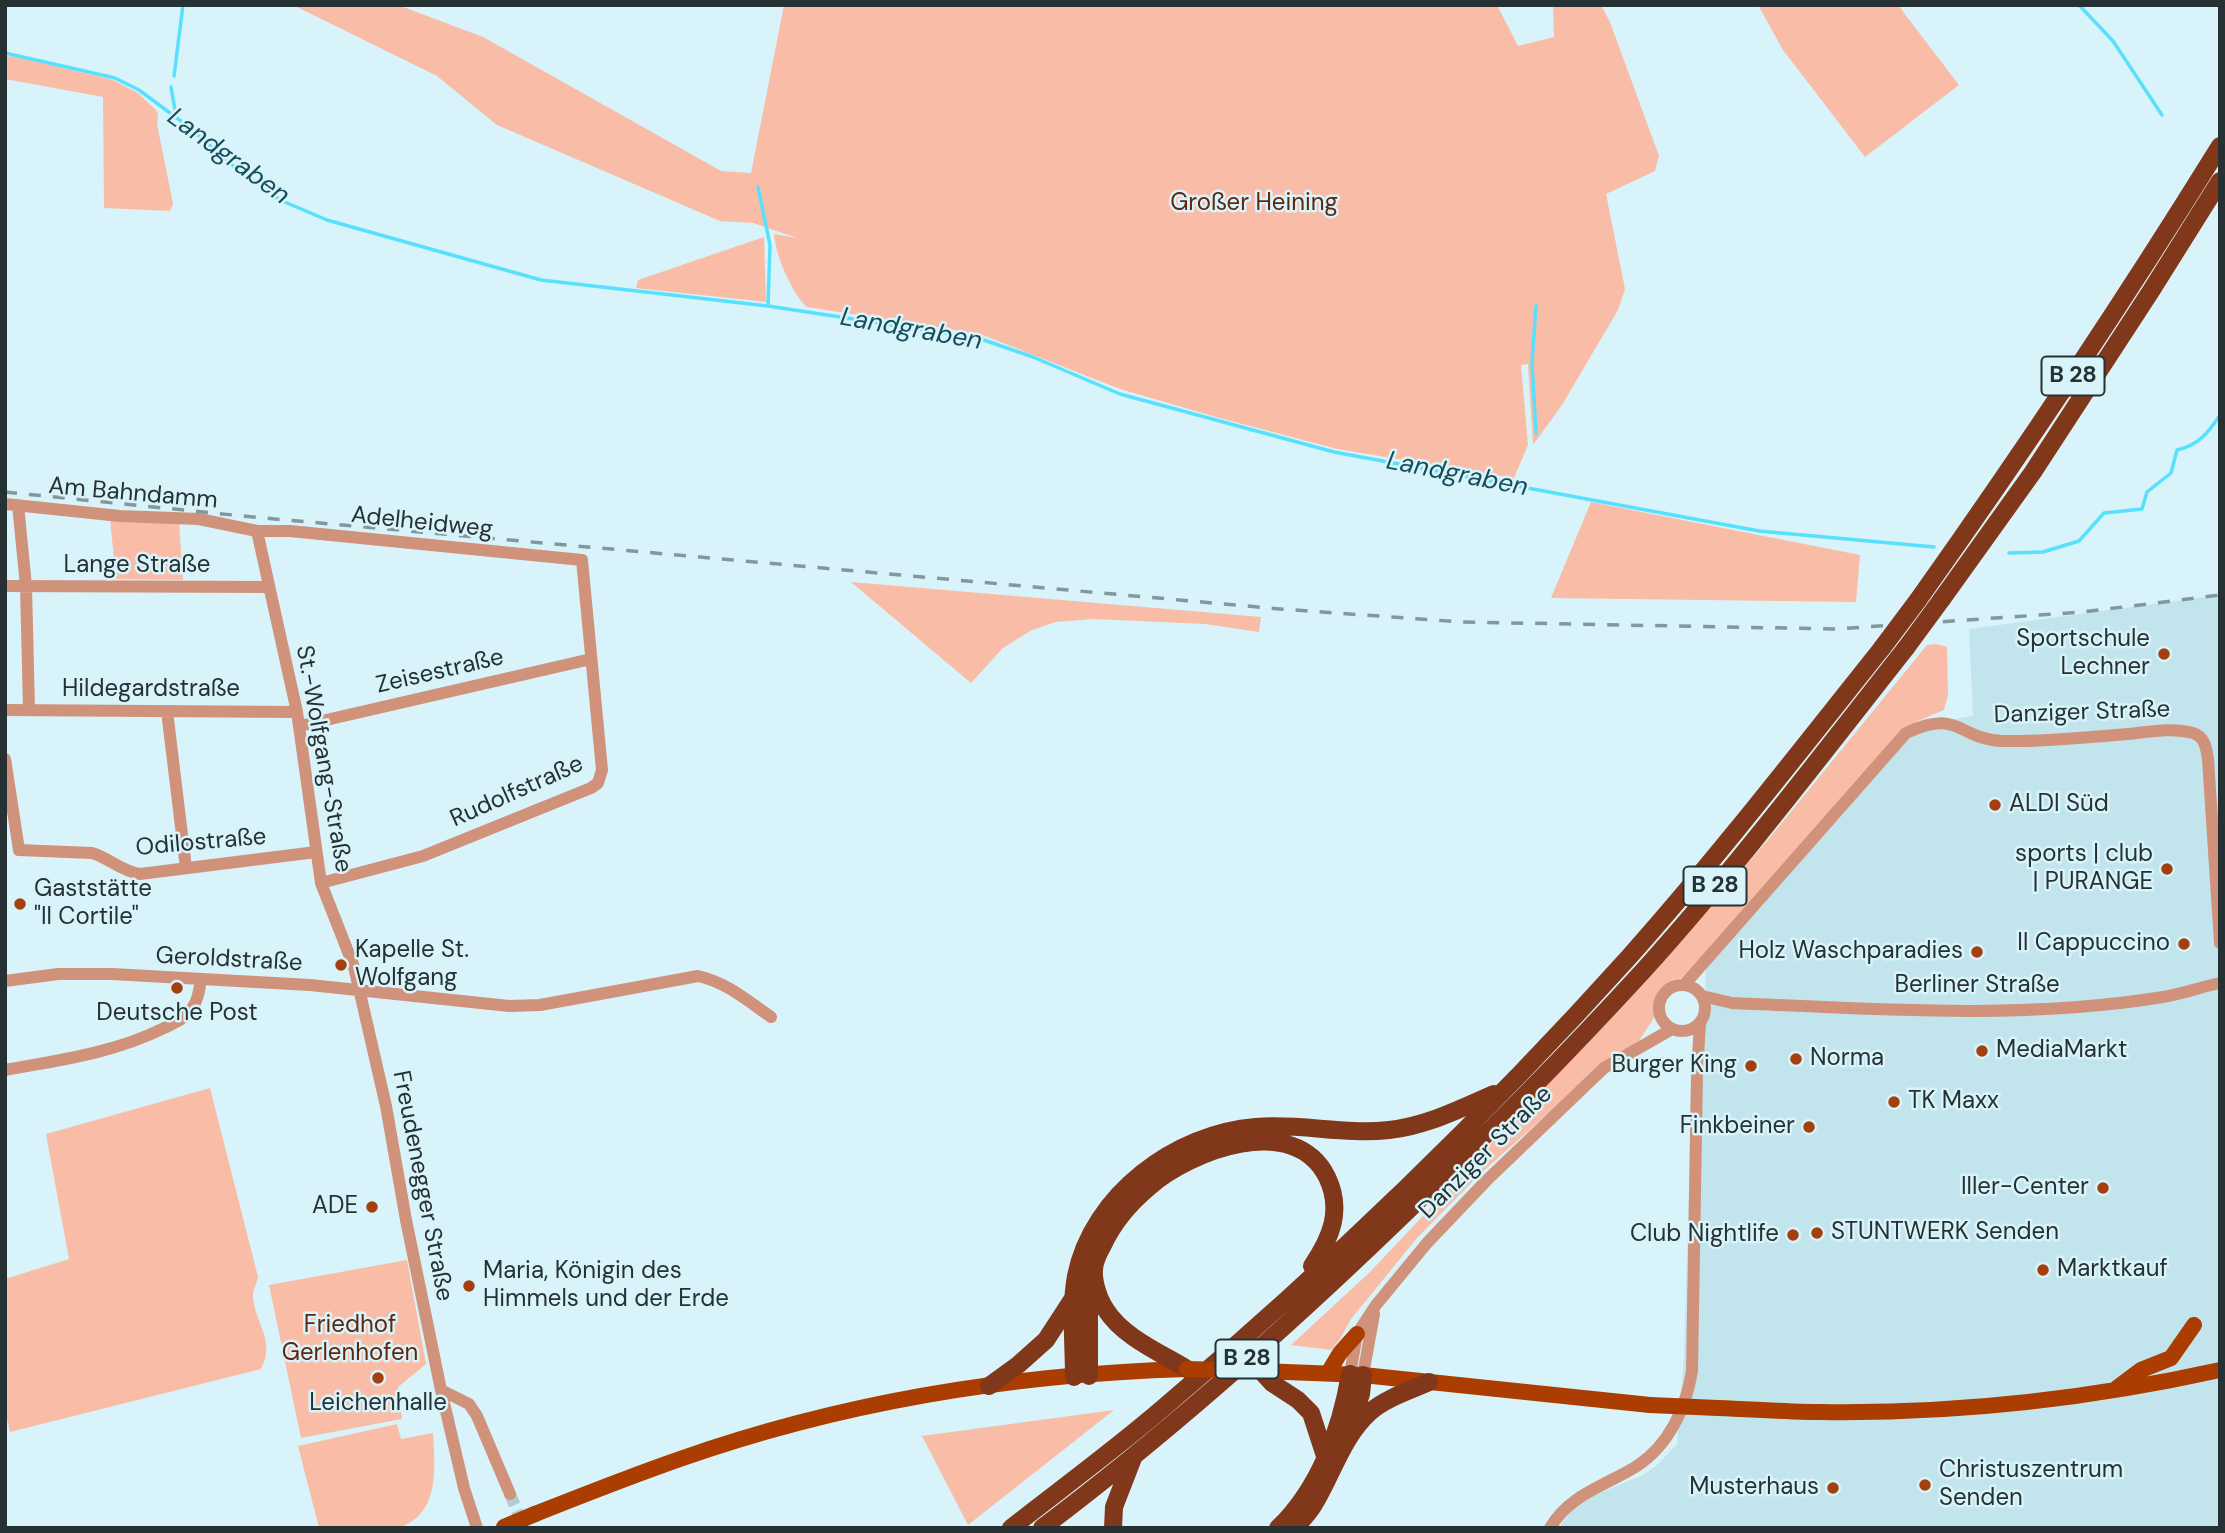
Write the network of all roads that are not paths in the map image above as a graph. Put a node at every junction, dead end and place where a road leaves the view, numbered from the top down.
1 (2220, 146) edge
2 (2220, 181) edge
3 (11, 505) edge
4 (257, 531) junction
5 (582, 560) joint
6 (5, 586) edge
7 (26, 586) junction
8 (269, 587) junction
9 (591, 659) junction
10 (5, 710) edge
11 (29, 710) junction
12 (167, 710) junction
13 (297, 712) junction
14 (300, 726) junction
15 (5, 759) edge
16 (316, 852) junction
17 (187, 868) junction
18 (321, 883) junction
19 (2220, 943) edge
20 (1698, 968) junction
21 (201, 979) junction
22 (5, 981) edge
23 (2220, 983) edge
24 (1684, 985) junction
25 (359, 991) junction
26 (1700, 994) junction
27 (1732, 1003) junction
28 (1660, 1016) junction
29 (771, 1017) dead end
30 (1703, 1018) junction
31 (1678, 1030) junction
32 (1641, 1046) junction
33 (1697, 1048) junction
34 (5, 1070) edge
35 (1504, 1090) junction
36 (1094, 1269) junction
37 (1295, 1293) junction
38 (1073, 1297) junction
39 (1376, 1305) junction
40 (2193, 1325) dead end
41 (1357, 1334) junction
42 (1187, 1369) junction
43 (2220, 1370) edge
44 (1328, 1373) junction
45 (1272, 1375) junction
46 (1357, 1375) junction
47 (1082, 1377) junction
48 (1429, 1382) junction
49 (989, 1386) junction
50 (441, 1390) junction
51 (2114, 1391) junction
52 (1333, 1454) junction
53 (1134, 1456) junction
54 (510, 1494) tunnel mouth
55 (504, 1527) edge
56 (477, 1528) edge
57 (1011, 1528) edge
58 (1042, 1528) edge
59 (1113, 1528) edge
60 (1278, 1528) edge
61 (1295, 1528) edge
62 (1550, 1528) edge

1 - 35 highway, B 28, bridge
2 - 53 highway, B 28, bridge
3 - 4 street, Am Bahndamm
3 - 7 street
4 - 5 street, Adelheidweg
4 - 8 street, St.-Wolfgang-Straße
5 - 9 street, Rudolfstraße
6 - 7 street, Lange Straße
7 - 8 street, Lange Straße
7 - 11 street
8 - 13 street, St.-Wolfgang-Straße
9 - 14 street, Zeisestraße
9 - 18 street, Rudolfstraße
10 - 11 street, Hildegardstraße
11 - 12 street, Hildegardstraße
12 - 13 street, Hildegardstraße
12 - 17 street
13 - 14 street, St.-Wolfgang-Straße
14 - 16 street, St.-Wolfgang-Straße
15 - 17 street, Odilostraße
16 - 17 street, Odilostraße
16 - 18 street, St.-Wolfgang-Straße
18 - 25 street, St.-Wolfgang-Straße
19 - 20 street, Danziger Straße
20 - 24 street, Danziger Straße
20 - 26 street
21 - 22 street, Geroldstraße
21 - 25 street, Geroldstraße
21 - 34 street
23 - 27 street, Berliner Straße
24 - 26 street
24 - 28 street, Danziger Straße
25 - 29 street, Geroldstraße
25 - 50 street, Freudenegger Straße
26 - 27 street, Berliner Straße
26 - 30 street
27 - 30 street, Berliner Straße
28 - 31 street
28 - 32 street, Danziger Straße
30 - 31 street, Danziger Straße
30 - 33 street
31 - 32 street, Danziger Straße
31 - 33 street
32 - 39 street, Danziger Straße
33 - 62 street
35 - 37 highway, B 28
35 - 38 highway
36 - 37 highway
36 - 42 highway
36 - 47 highway
37 - 57 highway, B 28
38 - 47 highway
38 - 49 highway
39 - 41 street, Danziger Straße
39 - 46 street, Danziger Straße
40 - 51 main road
41 - 44 main road
41 - 46 street, Danziger Straße
42 - 45 main road, bridge
42 - 47 main road
43 - 51 main road
44 - 45 main road
44 - 46 main road
45 - 52 highway
46 - 48 main road
46 - 52 highway
47 - 49 main road
48 - 51 main road, bridge
48 - 52 highway
49 - 55 main road, bridge
50 - 54 street
50 - 56 street, Freudenegger Straße
52 - 60 highway
52 - 61 highway
53 - 58 highway, B 28
53 - 59 highway

